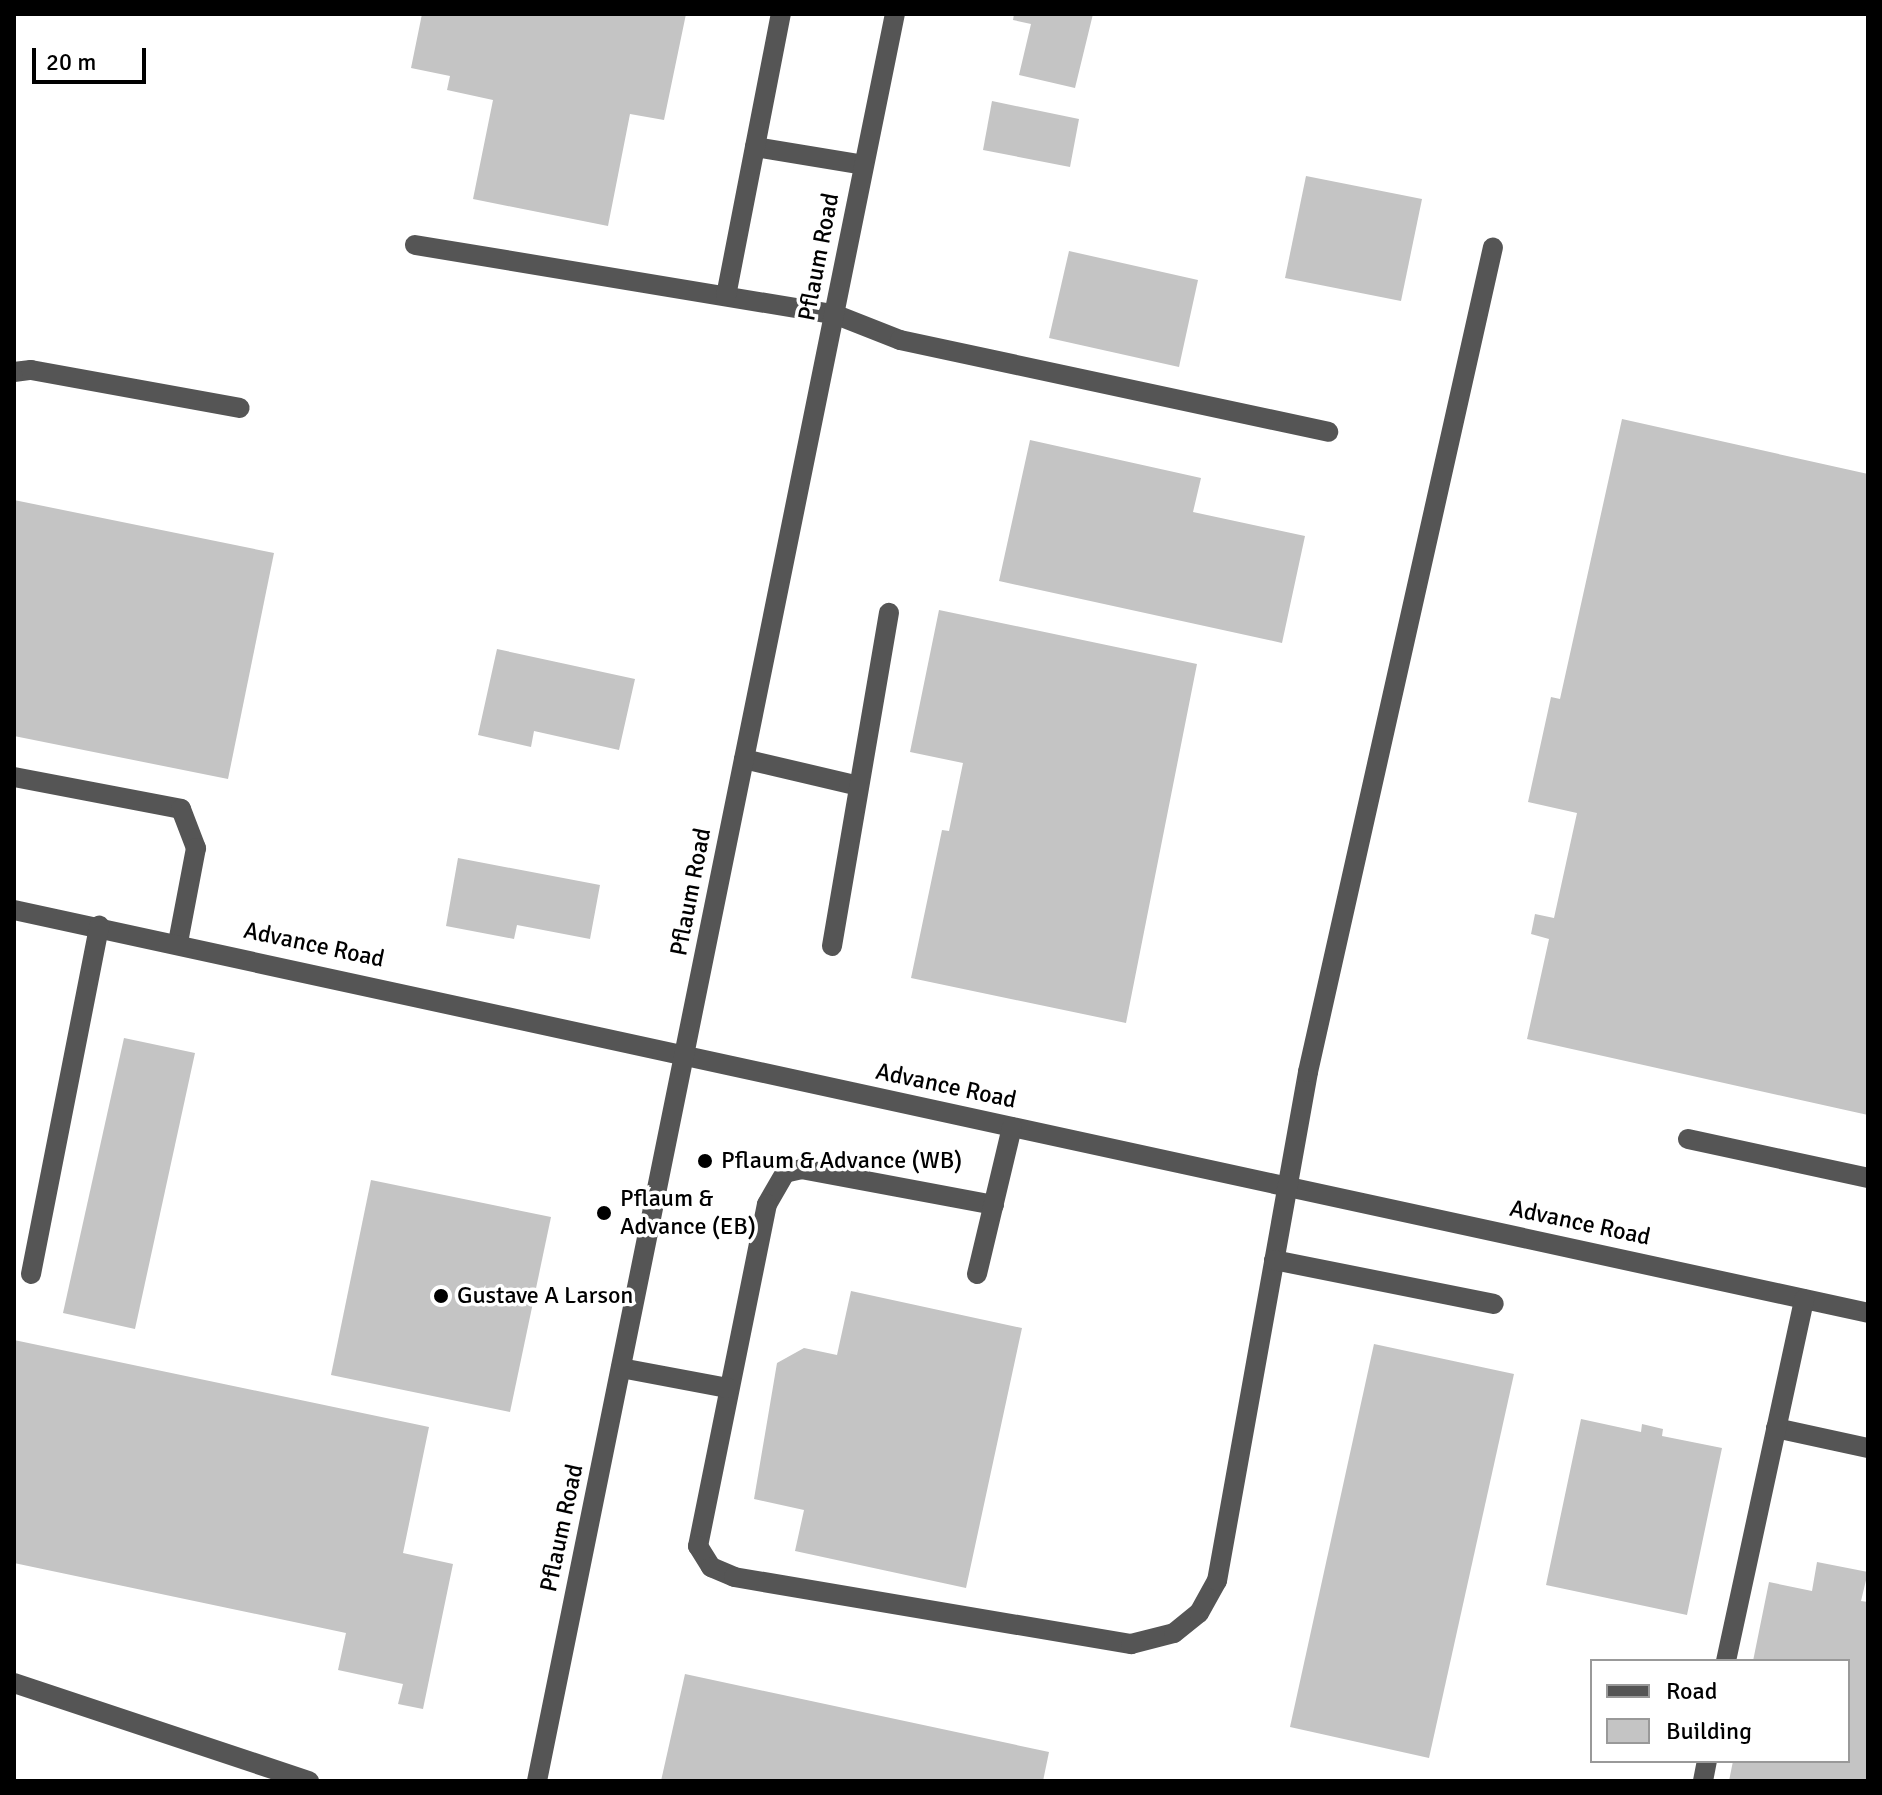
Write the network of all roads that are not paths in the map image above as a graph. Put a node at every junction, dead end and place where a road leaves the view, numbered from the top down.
1 (781, 14) edge
2 (895, 14) edge
3 (755, 147) junction
4 (864, 165) junction
5 (415, 245) dead end
6 (1493, 247) dead end
7 (726, 296) junction
8 (834, 314) junction
9 (14, 372) edge
10 (240, 408) dead end
11 (1328, 432) dead end
12 (889, 613) dead end
13 (744, 759) junction
14 (14, 777) edge
15 (859, 786) junction
16 (14, 910) edge
17 (99, 926) junction
18 (178, 942) junction
19 (832, 946) dead end
20 (684, 1058) junction
21 (1012, 1127) junction
22 (1688, 1139) dead end
23 (1868, 1178) edge
24 (1287, 1187) junction
25 (994, 1205) junction
26 (1274, 1260) junction
27 (31, 1274) dead end
28 (977, 1274) dead end
29 (1804, 1299) junction
30 (1494, 1304) dead end
31 (1868, 1313) edge
32 (621, 1368) junction
33 (728, 1388) junction
34 (1776, 1428) junction
35 (1868, 1448) edge
36 (1726, 1659) edge
37 (14, 1683) edge
38 (309, 1781) edge
39 (537, 1781) edge

1 - 3 street
2 - 4 street, Pflaum Road
3 - 4 street
3 - 7 street
4 - 8 street, Pflaum Road
5 - 7 street
6 - 24 street
7 - 8 street
8 - 11 street
8 - 13 street, Pflaum Road
9 - 10 street
12 - 15 street
13 - 15 street
13 - 20 street, Pflaum Road
14 - 18 street
15 - 19 street
16 - 17 street, Advance Road
17 - 18 street, Advance Road
17 - 27 street
18 - 20 street, Advance Road
20 - 21 street, Advance Road
20 - 32 street, Pflaum Road
21 - 24 street, Advance Road
21 - 25 street
22 - 23 street
24 - 26 street
24 - 29 street, Advance Road
25 - 28 street
25 - 33 street
26 - 30 street
26 - 33 street
29 - 31 street, Advance Road
29 - 34 street
32 - 33 street
32 - 39 street, Pflaum Road
34 - 35 street
34 - 36 street
37 - 38 street

